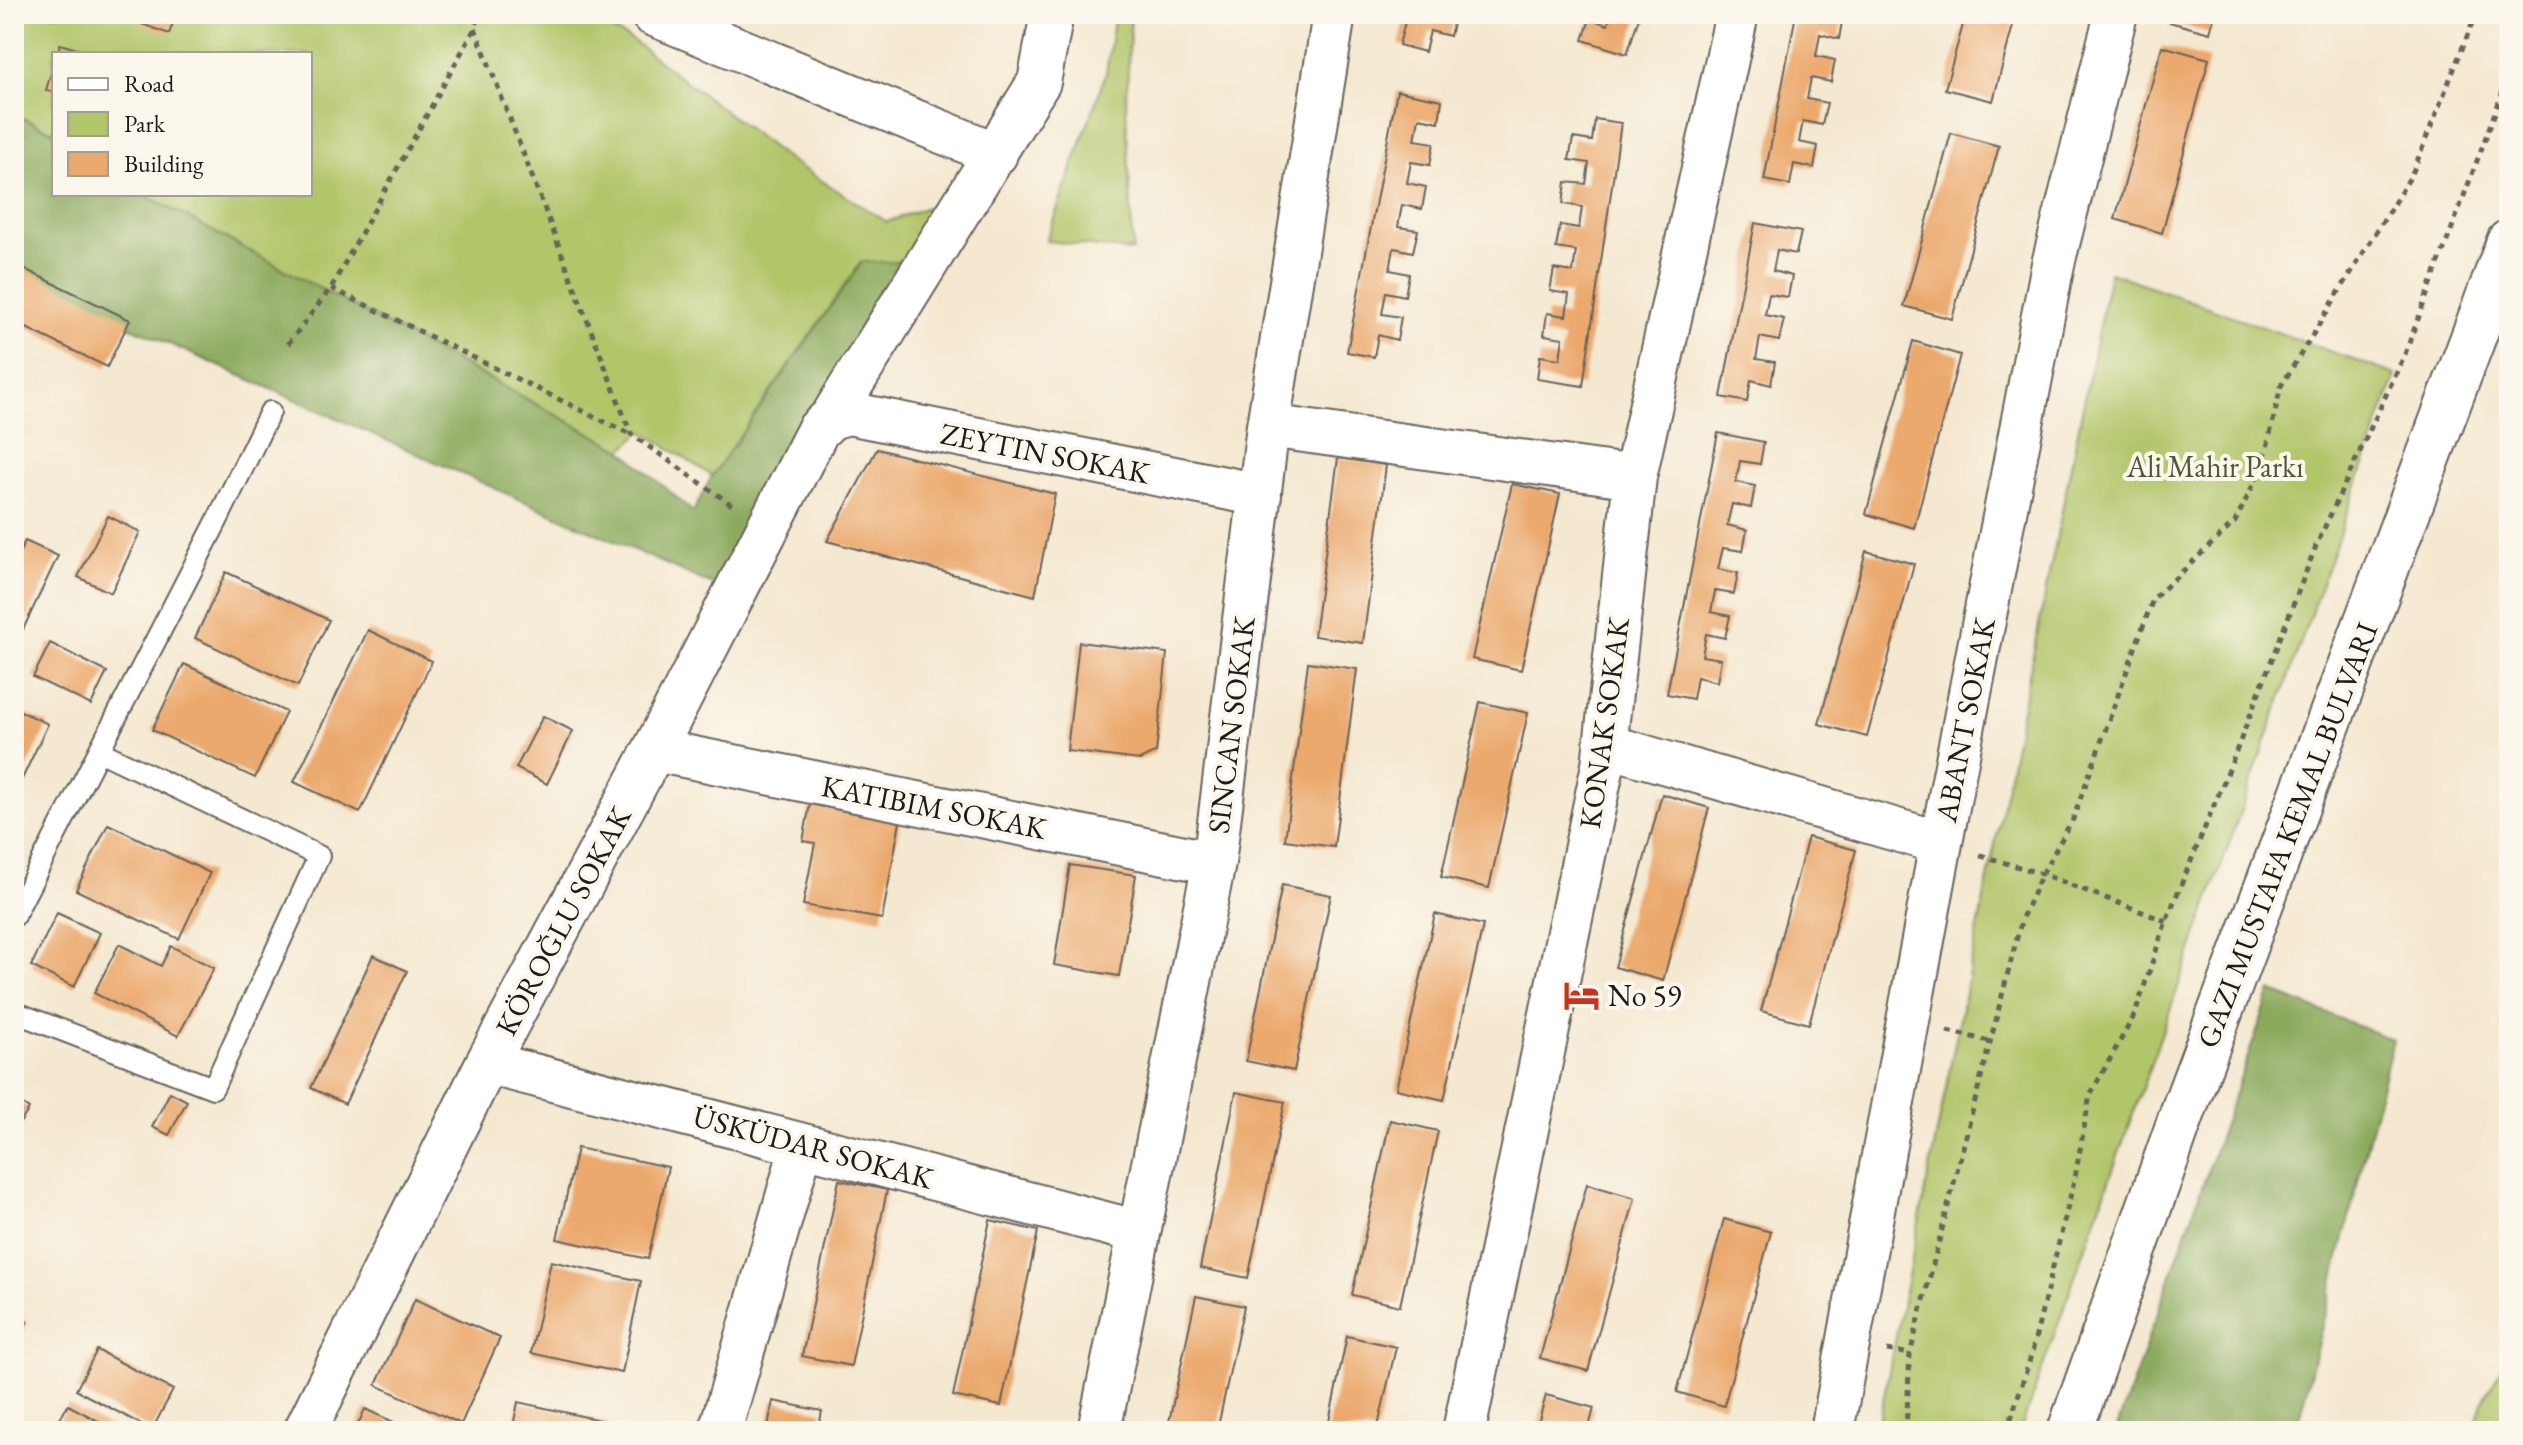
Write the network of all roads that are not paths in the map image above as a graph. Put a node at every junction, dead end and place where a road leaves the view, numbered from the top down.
1 (652, 14) edge
2 (1052, 14) edge
3 (1334, 14) edge
4 (1737, 14) edge
5 (2116, 14) edge
6 (996, 154) junction
7 (2509, 242) edge
8 (270, 412) dead end
9 (831, 418) junction
10 (1268, 426) junction
11 (1635, 477) junction
12 (1260, 495) junction
13 (1605, 745) junction
14 (654, 750) junction
15 (99, 751) junction
16 (1941, 843) junction
17 (1214, 863) junction
18 (14, 916) edge
19 (14, 1012) edge
20 (487, 1063) junction
21 (802, 1145) junction
22 (1139, 1232) junction
23 (305, 1431) edge
24 (720, 1431) edge
25 (1099, 1431) edge
26 (1464, 1431) edge
27 (1832, 1431) edge
28 (2070, 1431) edge

1 - 6 street
2 - 6 street, KÖROĞLU SOKAK
3 - 10 street, SINCAN SOKAK
4 - 11 street, KONAK SOKAK
5 - 16 street, ABANT SOKAK
6 - 9 street, KÖROĞLU SOKAK
7 - 28 main road
8 - 15 lane
9 - 12 street, ZEYTIN SOKAK
9 - 14 street, KÖROĞLU SOKAK
10 - 11 street
10 - 12 street, SINCAN SOKAK
11 - 13 street, KONAK SOKAK
12 - 17 street, SINCAN SOKAK
13 - 16 street
13 - 26 street, KONAK SOKAK
14 - 17 street, KATIBIM SOKAK
14 - 20 street, KÖROĞLU SOKAK
15 - 18 lane
15 - 19 lane
16 - 27 street, ABANT SOKAK
17 - 22 street, SINCAN SOKAK
20 - 21 street, ÜSKÜDAR SOKAK
20 - 23 street, KÖROĞLU SOKAK
21 - 22 street, ÜSKÜDAR SOKAK
21 - 24 street
22 - 25 street, SINCAN SOKAK

